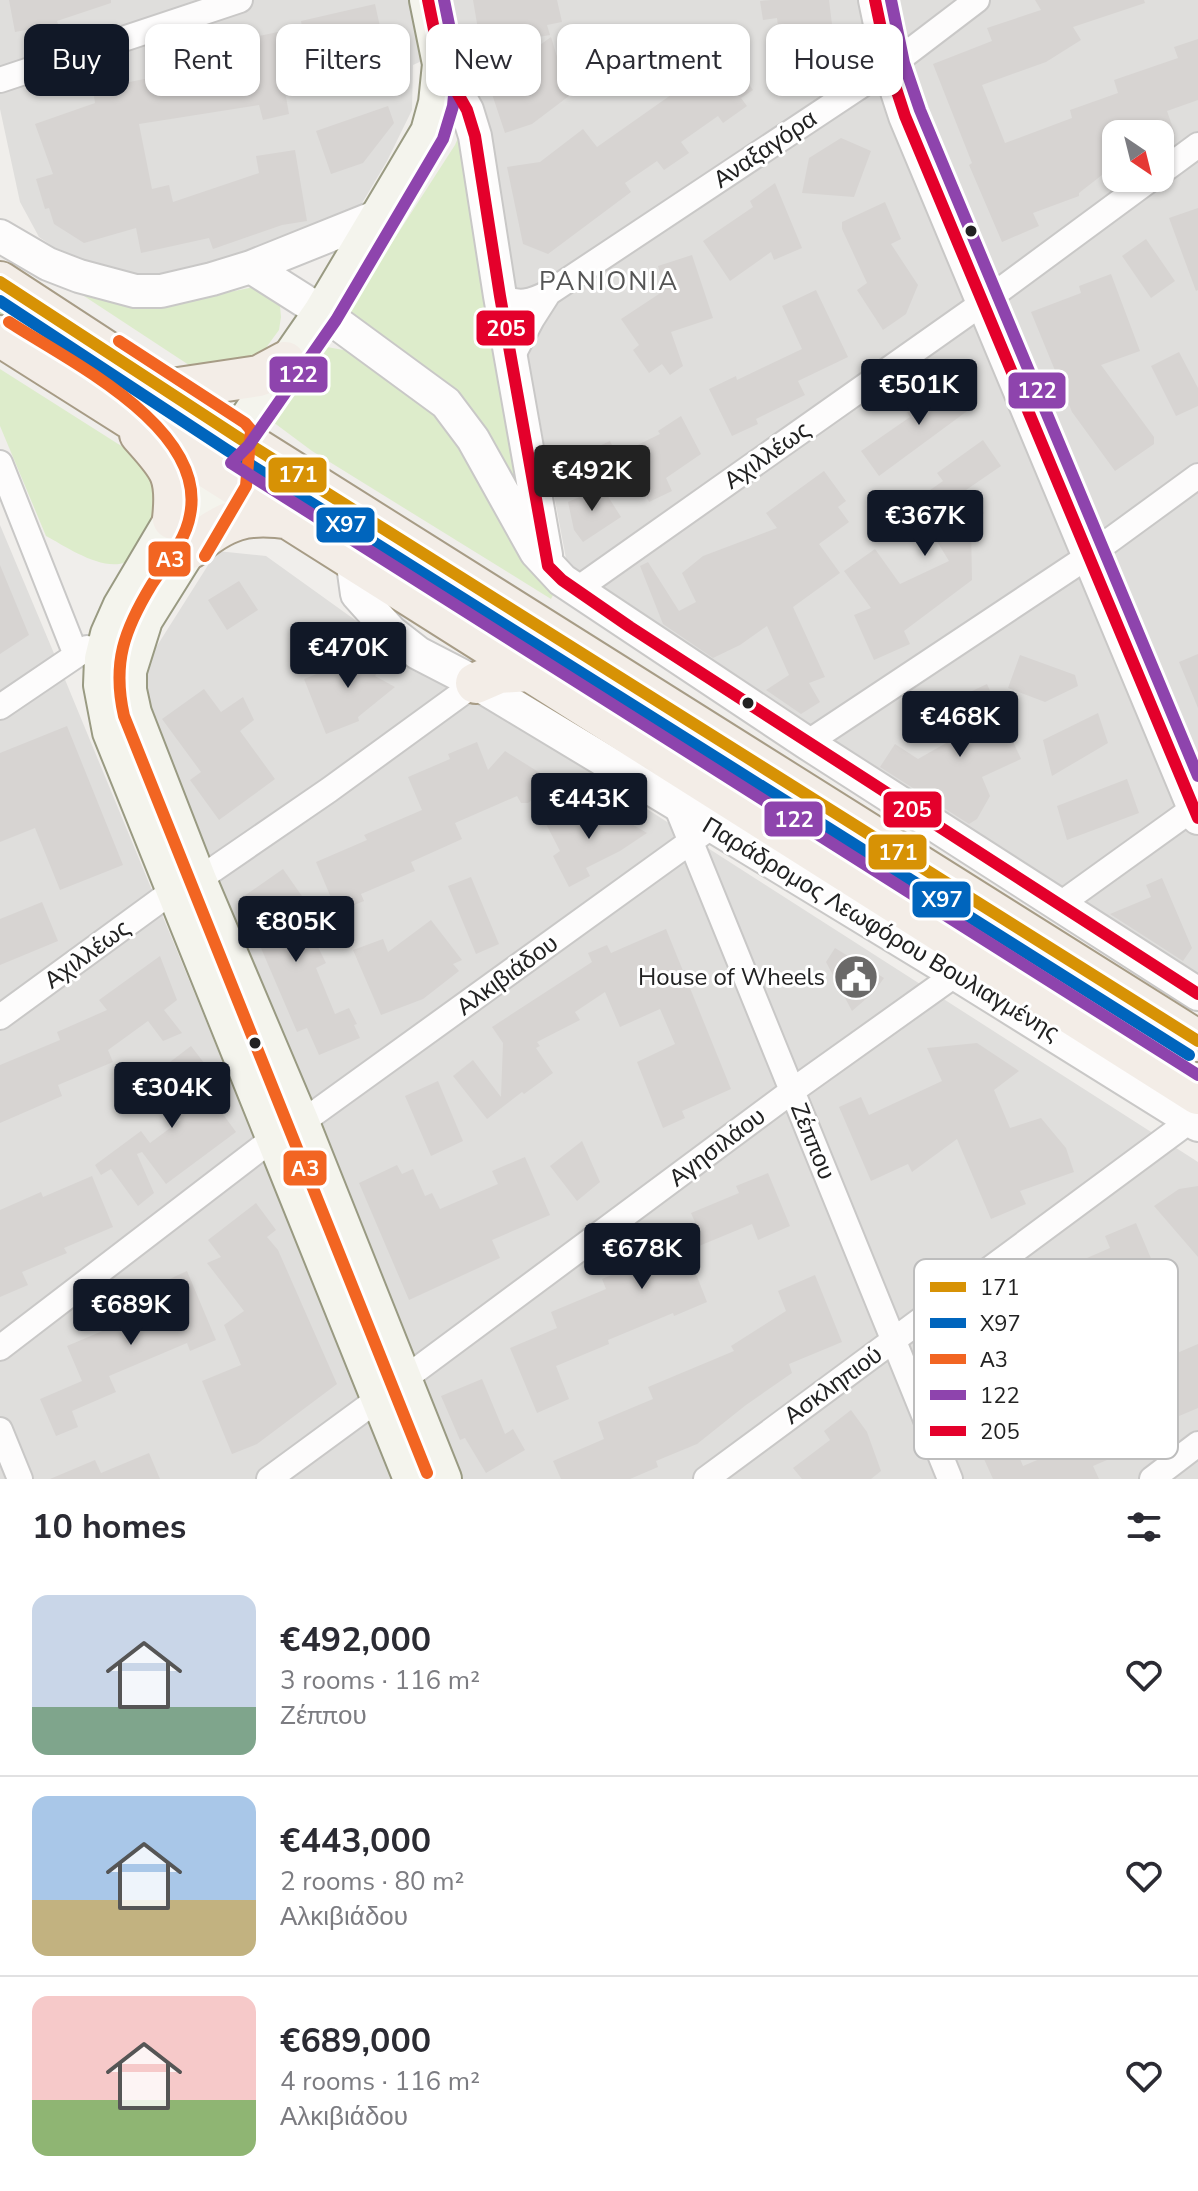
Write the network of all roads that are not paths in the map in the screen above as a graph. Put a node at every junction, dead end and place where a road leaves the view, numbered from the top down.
1 (240, 0) edge
2 (428, 0) edge
3 (875, 0) edge
4 (977, 0) edge
5 (433, 24) edge
6 (880, 24) edge
7 (903, 56) edge
8 (0, 80) edge
9 (438, 96) edge
10 (459, 96) edge
11 (845, 96) edge
12 (898, 96) edge
13 (1198, 145) edge
14 (1174, 163) edge
15 (1133, 192) edge
16 (378, 216) junction
17 (0, 236) edge
18 (251, 267) junction
19 (0, 282) edge
20 (550, 292) junction
21 (500, 296) junction
22 (984, 302) junction
23 (322, 312) junction
24 (0, 336) edge
25 (512, 357) junction
26 (285, 362) junction
27 (165, 390) junction
28 (103, 403) junction
29 (236, 436) junction
30 (0, 463) edge
31 (218, 473) junction
32 (1198, 476) edge
33 (291, 519) junction
34 (182, 534) junction
35 (1087, 557) junction
36 (352, 558) junction
37 (548, 566) junction
38 (576, 590) junction
39 (109, 634) junction
40 (76, 655) junction
41 (530, 671) junction
42 (476, 683) junction
43 (0, 707) edge
44 (807, 743) junction
45 (1197, 810) edge
46 (701, 834) junction
47 (186, 885) junction
48 (1059, 905) junction
49 (956, 974) junction
50 (1198, 994) edge
51 (0, 1017) edge
52 (1198, 1041) edge
53 (792, 1091) junction
54 (1196, 1113) edge
55 (288, 1130) junction
56 (1003, 1259) edge
57 (914, 1326) edge
58 (894, 1341) junction
59 (0, 1348) edge
60 (391, 1390) junction
61 (914, 1390) edge
62 (0, 1430) edge
63 (1198, 1444) edge
64 (942, 1459) edge
65 (20, 1479) edge
66 (269, 1479) edge
67 (412, 1479) edge
68 (443, 1479) edge
69 (706, 1479) edge
70 (950, 1479) edge
71 (1152, 1479) edge

1 - 8 street
2 - 5 main road
3 - 6 street
4 - 7 street, Αναξαγόρα
9 - 16 main road
10 - 21 street
11 - 20 street, Αναξαγόρα
12 - 22 street
13 - 14 street
15 - 22 street, Αχιλλέως
16 - 18 street
16 - 23 main road
17 - 18 street
18 - 23 street
19 - 27 main road
20 - 21 street, Αναξαγόρα
20 - 25 street, Αναξαγόρα
21 - 25 street
22 - 35 street
22 - 38 street, Αχιλλέως
23 - 26 main road
23 - 37 street
24 - 28 main road
25 - 37 street
26 - 27 main road
26 - 29 main road
27 - 29 main road
28 - 31 main road
28 - 34 main road
29 - 31 main road
29 - 52 main road
30 - 40 street
31 - 33 main road
31 - 34 main road
32 - 35 street
33 - 34 main road
33 - 36 main road
34 - 39 main road
34 - 47 main road
35 - 44 street
35 - 45 street
36 - 41 main road
36 - 42 street, Παράδρομος Λεωφόρου Βουλιαγμένης
37 - 38 street
38 - 44 street
39 - 40 street
39 - 47 main road
40 - 43 street
41 - 42 main road
41 - 54 main road
42 - 46 street, Παράδρομος Λεωφόρου Βουλιαγμένης
42 - 47 street, Αχιλλέως
44 - 48 street
45 - 48 street
46 - 49 street, Παράδρομος Λεωφόρου Βουλιαγμένης
46 - 53 street, Ζέππου
46 - 55 street, Αλκιβιάδου
47 - 51 street, Αχιλλέως
47 - 55 main road
48 - 50 street
49 - 53 street, Αγησιλάου
49 - 54 street, Παράδρομος Λεωφόρου Βουλιαγμένης
53 - 58 street, Ζέππου
53 - 60 street, Αγησιλάου
54 - 56 street, Ασκληπιού
55 - 59 street, Αλκιβιάδου
55 - 60 main road
57 - 58 street, Ασκληπιού
58 - 61 street, Ζέππου
58 - 69 street, Ασκληπιού
60 - 66 street, Αγησιλάου
60 - 67 main road
60 - 68 main road
62 - 65 street
63 - 71 street
64 - 70 street, Ζέππου

